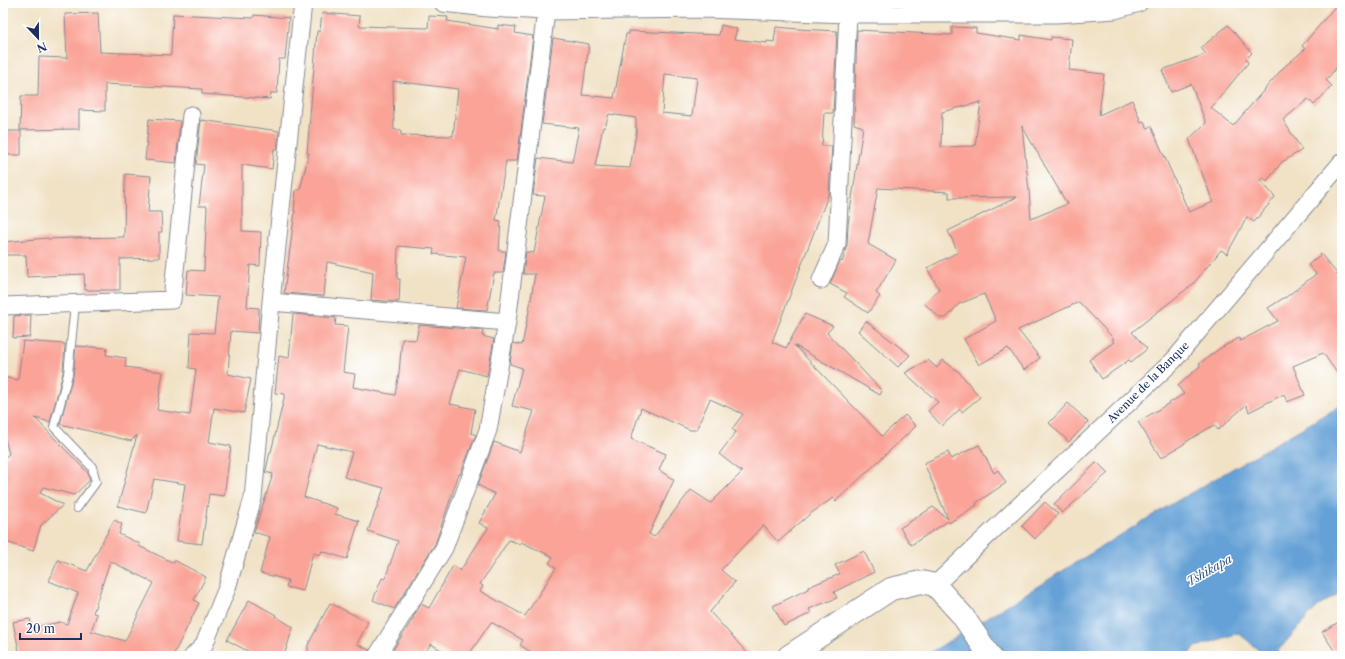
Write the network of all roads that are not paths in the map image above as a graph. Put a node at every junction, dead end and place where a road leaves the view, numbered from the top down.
1 (303, 3) edge
2 (443, 3) edge
3 (1139, 3) edge
4 (489, 5) edge
5 (546, 11) junction
6 (848, 14) junction
7 (191, 115) dead end
8 (1342, 162) edge
9 (821, 280) dead end
10 (272, 302) junction
11 (75, 304) junction
12 (3, 306) edge
13 (507, 322) junction
14 (77, 508) dead end
15 (936, 585) junction
16 (193, 656) edge
17 (377, 656) edge
18 (789, 656) edge
19 (990, 656) edge

1 - 10 street
2 - 4 street
3 - 6 street
4 - 5 street
5 - 6 street
5 - 13 street
6 - 9 street
7 - 11 street
8 - 15 street, Avenue de la Banque
10 - 13 street
10 - 16 street
11 - 12 street
11 - 14 lane
13 - 17 street
15 - 18 main road
15 - 19 main road

